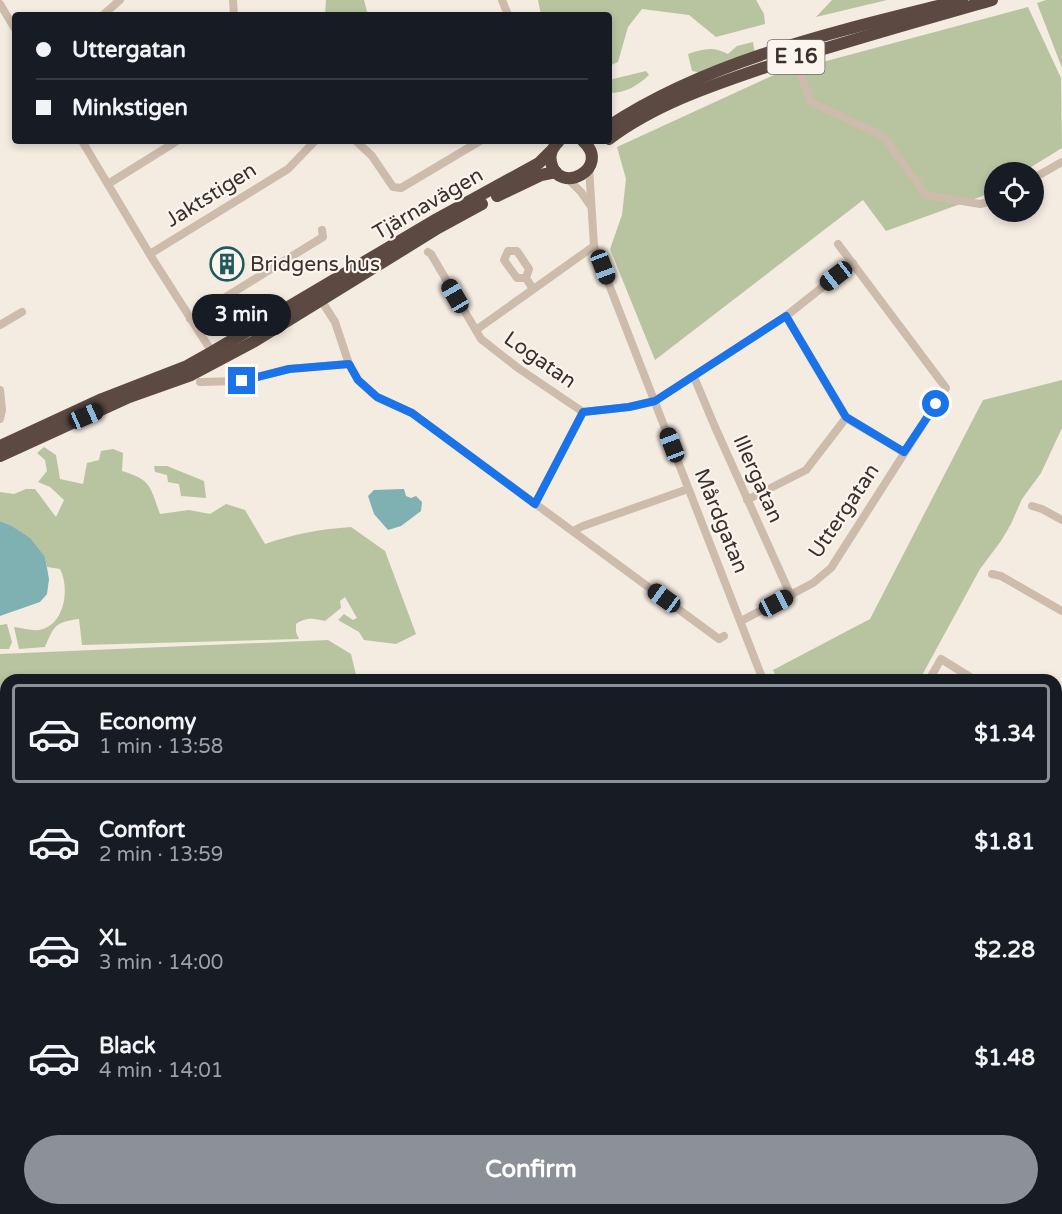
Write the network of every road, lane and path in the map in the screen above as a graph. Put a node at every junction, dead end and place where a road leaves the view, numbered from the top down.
1 (120, 0) edge
2 (962, 0) edge
3 (992, 0) edge
4 (0, 4) edge
5 (106, 12) edge
6 (12, 24) edge
7 (794, 58) junction
8 (612, 124) edge
9 (612, 137) edge
10 (84, 144) edge
11 (172, 144) edge
12 (312, 144) edge
13 (359, 144) edge
14 (475, 144) edge
15 (586, 144) edge
16 (605, 144) edge
17 (554, 145) edge
18 (1062, 162) edge
19 (590, 163) junction
20 (1044, 172) edge
21 (561, 175) junction
22 (108, 184) junction
23 (984, 203) edge
24 (591, 206) junction
25 (322, 230) dead end
26 (838, 244) dead end
27 (594, 246) junction
28 (428, 252) dead end
29 (150, 254) junction
30 (853, 263) junction
31 (526, 278) dead end
32 (533, 289) junction
33 (321, 300) junction
34 (22, 312) dead end
35 (786, 316) junction
36 (190, 320) junction
37 (0, 325) edge
38 (476, 330) junction
39 (212, 352) junction
40 (349, 364) junction
41 (694, 377) junction
42 (200, 382) dead end
43 (0, 390) edge
44 (655, 401) junction
45 (583, 412) junction
46 (846, 417) junction
47 (0, 419) edge
48 (0, 446) edge
49 (904, 452) junction
50 (0, 456) edge
51 (688, 489) junction
52 (747, 500) junction
53 (535, 504) junction
54 (1032, 506) dead end
55 (1062, 520) edge
56 (573, 531) junction
57 (992, 574) dead end
58 (790, 596) junction
59 (1062, 611) edge
60 (741, 621) junction
61 (724, 636) dead end
62 (761, 674) edge
63 (932, 674) edge
64 (965, 674) edge

1 - 5 street
2 - 8 highway, E 16
3 - 7 highway, E 16
4 - 6 street
7 - 9 highway, E 16
7 - 23 street
10 - 22 street
11 - 22 street
12 - 29 street, Jaktstigen
13 - 14 street
15 - 19 highway
16 - 19 highway, E 16
17 - 21 highway
17 - 39 highway, Tjärnavägen
18 - 20 street
19 - 21 highway, E 16
19 - 24 street, Mårdgatan
21 - 24 street
21 - 33 highway, Tjärnavägen / E 16
22 - 29 street
24 - 27 street, Mårdgatan
25 - 36 street
26 - 30 street, Uttergatan
27 - 32 street
27 - 44 street, Mårdgatan
28 - 38 street, Logatan
29 - 36 street
30 - 35 street, Logatan
30 - 49 street, Uttergatan
31 - 32 street
32 - 38 street
33 - 40 street
33 - 50 highway, Tjärnavägen / E 16
34 - 37 street
35 - 41 street, Logatan
35 - 46 street
36 - 39 street
38 - 45 street, Logatan
39 - 48 highway, Tjärnavägen
40 - 42 street
40 - 53 street
41 - 44 street, Logatan
41 - 52 street, Illergatan
43 - 47 street
44 - 45 street, Logatan
44 - 51 street, Mårdgatan
45 - 53 street
46 - 49 street
46 - 52 street
49 - 58 street, Uttergatan
51 - 56 street
51 - 60 street, Mårdgatan
52 - 58 street, Illergatan
53 - 56 street
54 - 55 street
56 - 61 street
57 - 59 street
58 - 60 street, Uttergatan
60 - 62 street, Mårdgatan
63 - 64 street

